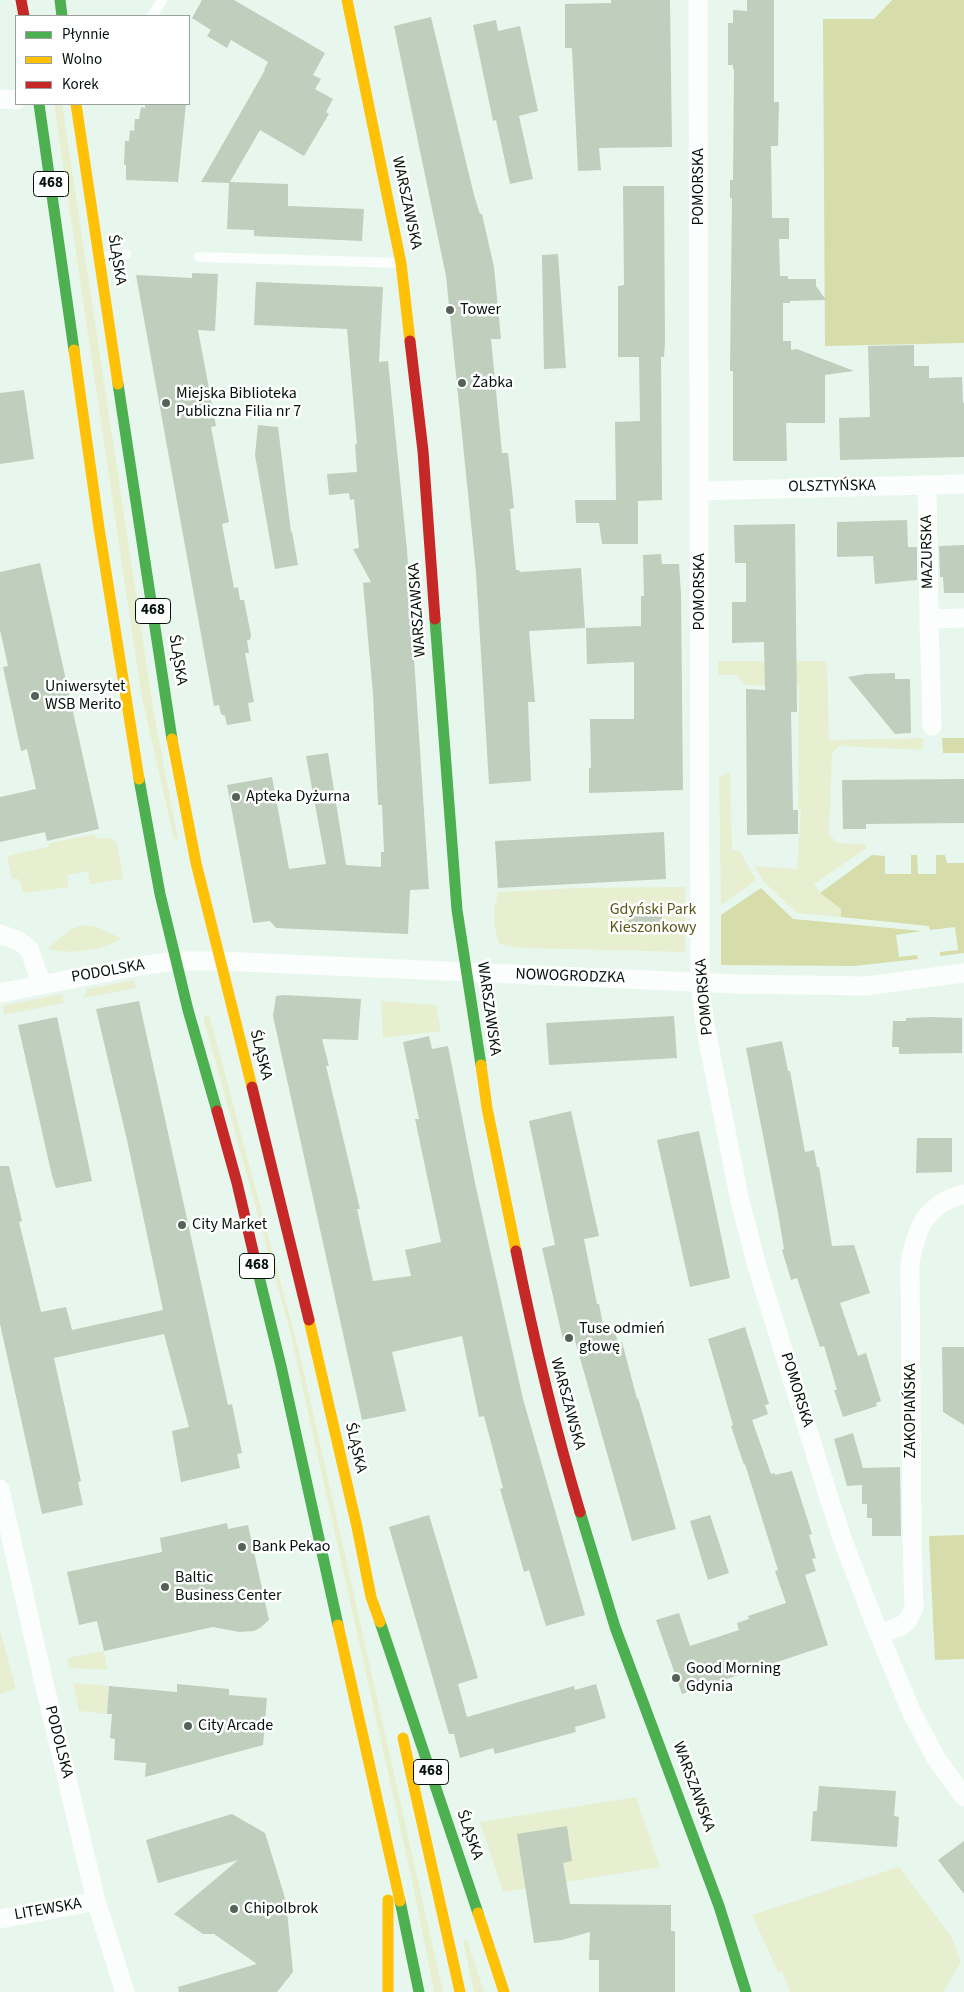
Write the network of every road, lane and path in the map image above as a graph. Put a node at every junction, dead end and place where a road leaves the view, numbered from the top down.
1 (21, 0) edge
2 (60, 0) edge
3 (162, 0) edge
4 (347, 0) edge
5 (698, 0) edge
6 (24, 15) edge
7 (62, 15) edge
8 (153, 15) edge
9 (0, 99) edge
10 (15, 100) edge
11 (39, 105) edge
12 (76, 105) edge
13 (126, 254) dead end
14 (199, 257) dead end
15 (100, 258) junction
16 (401, 263) junction
17 (964, 484) edge
18 (927, 485) junction
19 (700, 491) junction
20 (964, 618) edge
21 (929, 619) junction
22 (932, 726) dead end
23 (0, 934) edge
24 (176, 961) junction
25 (220, 961) junction
26 (466, 972) junction
27 (964, 973) edge
28 (700, 983) junction
29 (42, 985) junction
30 (0, 993) edge
31 (964, 1194) edge
32 (0, 1489) edge
33 (371, 1597) junction
34 (879, 1634) junction
35 (395, 1704) dead end
36 (400, 1724) dead end
37 (964, 1797) edge
38 (388, 1849) junction
39 (96, 1901) junction
40 (0, 1919) edge
41 (124, 1992) edge
42 (388, 1992) edge
43 (418, 1992) edge
44 (460, 1992) edge
45 (504, 1992) edge
46 (746, 1992) edge

1 - 6 main road
2 - 7 main road
3 - 8 lane
4 - 16 main road, WARSZAWSKA
5 - 19 street, POMORSKA
9 - 10 street
11 - 24 main road, 468
12 - 15 main road, ŚLĄSKA / 468
13 - 15 lane
14 - 16 lane
15 - 25 main road, ŚLĄSKA / 468
16 - 26 main road, WARSZAWSKA
17 - 18 street, OLSZTYŃSKA
18 - 19 street, OLSZTYŃSKA
18 - 21 street, MAZURSKA
19 - 28 street, POMORSKA
20 - 21 street
21 - 22 street, MAZURSKA
23 - 29 street
24 - 25 street, NOWOGRODZKA
24 - 29 street, PODOLSKA
24 - 38 main road, 468
25 - 26 street, NOWOGRODZKA
25 - 33 main road, ŚLĄSKA / 468
26 - 28 street, NOWOGRODZKA
26 - 46 main road, WARSZAWSKA
27 - 28 street, NOWOGRODZKA
28 - 34 street, POMORSKA
29 - 30 street, PODOLSKA
31 - 34 street, ZAKOPIAŃSKA
32 - 39 street, PODOLSKA
33 - 35 main road
33 - 45 main road, ŚLĄSKA / 468
34 - 37 street, POMORSKA
36 - 44 main road
38 - 42 main road
38 - 43 main road, 468
39 - 40 street, LITEWSKA
39 - 41 street, PODOLSKA

